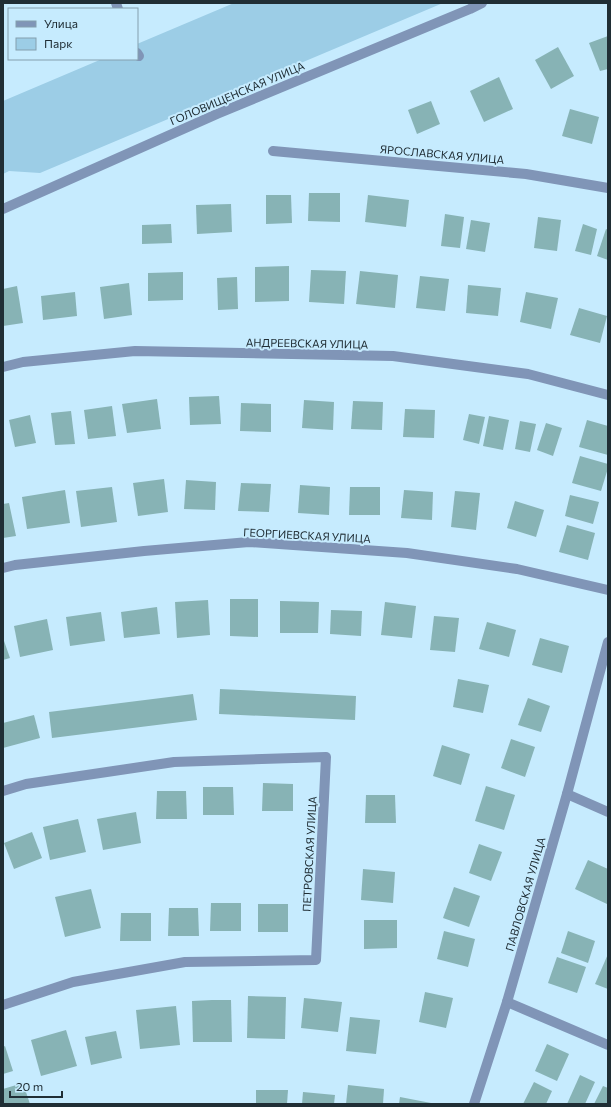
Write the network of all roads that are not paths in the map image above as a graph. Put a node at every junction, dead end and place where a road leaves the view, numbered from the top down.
1 (482, 3) edge
2 (273, 151) dead end
3 (608, 188) edge
4 (3, 209) edge
5 (3, 367) edge
6 (608, 395) edge
7 (3, 568) edge
8 (608, 590) edge
9 (608, 642) edge
10 (3, 791) edge
11 (567, 794) junction
12 (608, 812) edge
13 (507, 1002) junction
14 (3, 1005) edge
15 (608, 1045) edge
16 (474, 1104) edge

1 - 4 street, ГОЛОВИЩЕНСКАЯ УЛИЦА
2 - 3 street, ЯРОСЛАВСКАЯ УЛИЦА
5 - 6 street, АНДРЕЕВСКАЯ УЛИЦА
7 - 8 street, ГЕОРГИЕВСКАЯ УЛИЦА
9 - 11 street, ПАВЛОВСКАЯ УЛИЦА
10 - 14 street, ПЕТРОВСКАЯ УЛИЦА
11 - 12 street
11 - 13 street, ПАВЛОВСКАЯ УЛИЦА
13 - 15 street
13 - 16 street, ПАВЛОВСКАЯ УЛИЦА

